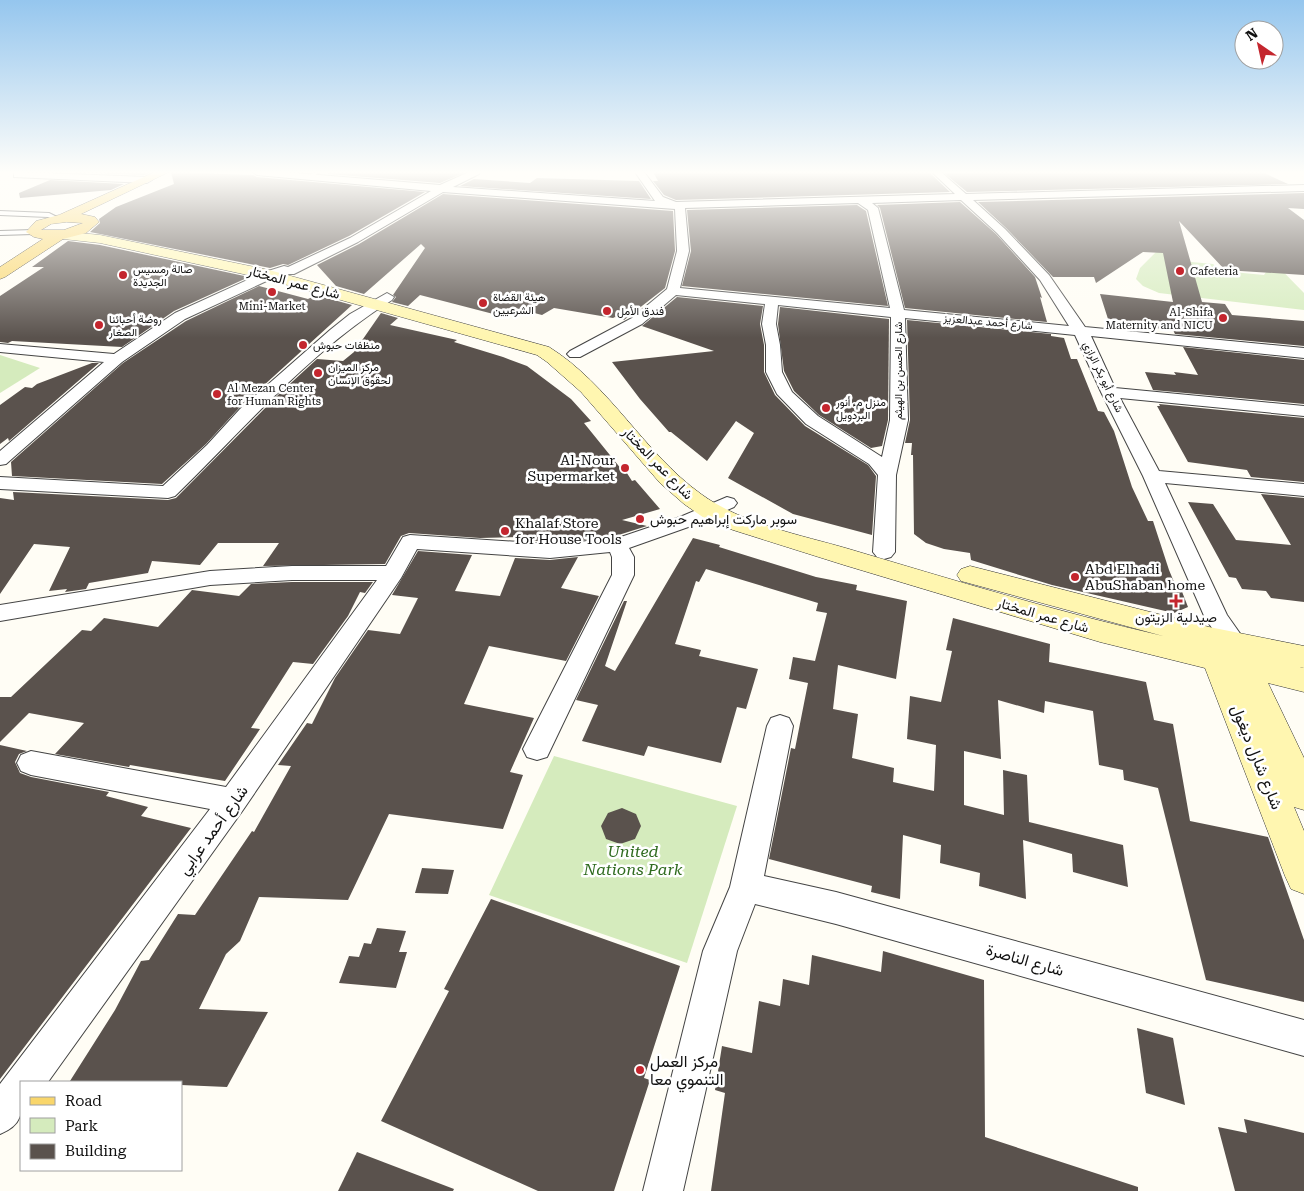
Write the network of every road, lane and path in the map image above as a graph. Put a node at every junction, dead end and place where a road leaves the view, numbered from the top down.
1 (59, 227) edge
2 (58, 228) edge
3 (61, 228) edge
4 (62, 228) edge
5 (82, 228) edge
6 (96, 228) edge
7 (375, 228) edge
8 (680, 228) edge
9 (878, 228) edge
10 (997, 228) edge
11 (32, 232) junction
12 (0, 233) edge
13 (8, 249) dead end
14 (281, 272) junction
15 (0, 274) edge
16 (673, 291) junction
17 (381, 301) junction
18 (772, 301) junction
19 (898, 314) junction
20 (1080, 331) junction
21 (0, 348) edge
22 (1304, 353) edge
23 (575, 354) junction
24 (117, 359) junction
25 (1109, 392) junction
26 (1304, 412) edge
27 (0, 460) edge
28 (887, 475) junction
29 (1152, 476) junction
30 (0, 483) edge
31 (1304, 490) edge
32 (718, 507) junction
33 (617, 545) junction
34 (884, 552) junction
35 (394, 572) junction
36 (0, 613) edge
37 (1225, 645) junction
38 (1304, 657) edge
39 (1304, 680) edge
40 (780, 726) dead end
41 (537, 749) dead end
42 (31, 763) dead end
43 (1304, 795) edge
44 (233, 801) junction
45 (1304, 876) edge
46 (746, 887) junction
47 (1304, 1038) edge
48 (26, 1081) edge
49 (20, 1088) edge
50 (0, 1115) edge
51 (662, 1191) edge

1 - 15 main road
2 - 11 main road
3 - 14 main road, شارع عمر المختار
4 - 5 main road
6 - 14 main road, شارع عمر المختار
7 - 14 street
8 - 16 street
9 - 19 street, شارع الحسن بن الهيثم
10 - 20 street, شارع أبو بكر الرازي
11 - 12 lane
11 - 13 main road
14 - 17 main road, شارع عمر المختار
14 - 24 street
16 - 18 street, شارع أحمد عبدالعزيز
16 - 23 street
17 - 23 main road, شارع عمر المختار
17 - 30 street
17 - 32 main road, شارع عمر المختار
18 - 19 street, شارع أحمد عبدالعزيز
18 - 28 street
19 - 20 street, شارع أحمد عبدالعزيز
19 - 28 street, شارع الحسن بن الهيثم
20 - 22 street, شارع أحمد عبدالعزيز
20 - 25 street, شارع أبو بكر الرازي
21 - 24 street
23 - 32 main road, شارع عمر المختار
24 - 27 street
25 - 26 street
25 - 29 street, شارع أبو بكر الرازي
28 - 34 street, شارع الحسن بن الهيثم
29 - 31 street
29 - 37 street, شارع أبو بكر الرازي
32 - 33 street
32 - 34 main road, شارع عمر المختار
32 - 37 main road, شارع عمر المختار
33 - 35 street, شارع أحمد عرابي
33 - 41 street
34 - 37 main road, شارع عمر المختار
35 - 36 street
35 - 44 street, شارع أحمد عرابي
37 - 38 main road, شارع عمر المختار
37 - 39 main road, شارع عمر المختار
37 - 43 main road, شارع شارل ديغول
37 - 45 main road, شارع شارل ديغول
40 - 46 street
42 - 44 street
44 - 48 street, شارع أحمد عرابي
46 - 47 street, شارع الناصرة
46 - 51 street
49 - 50 street

